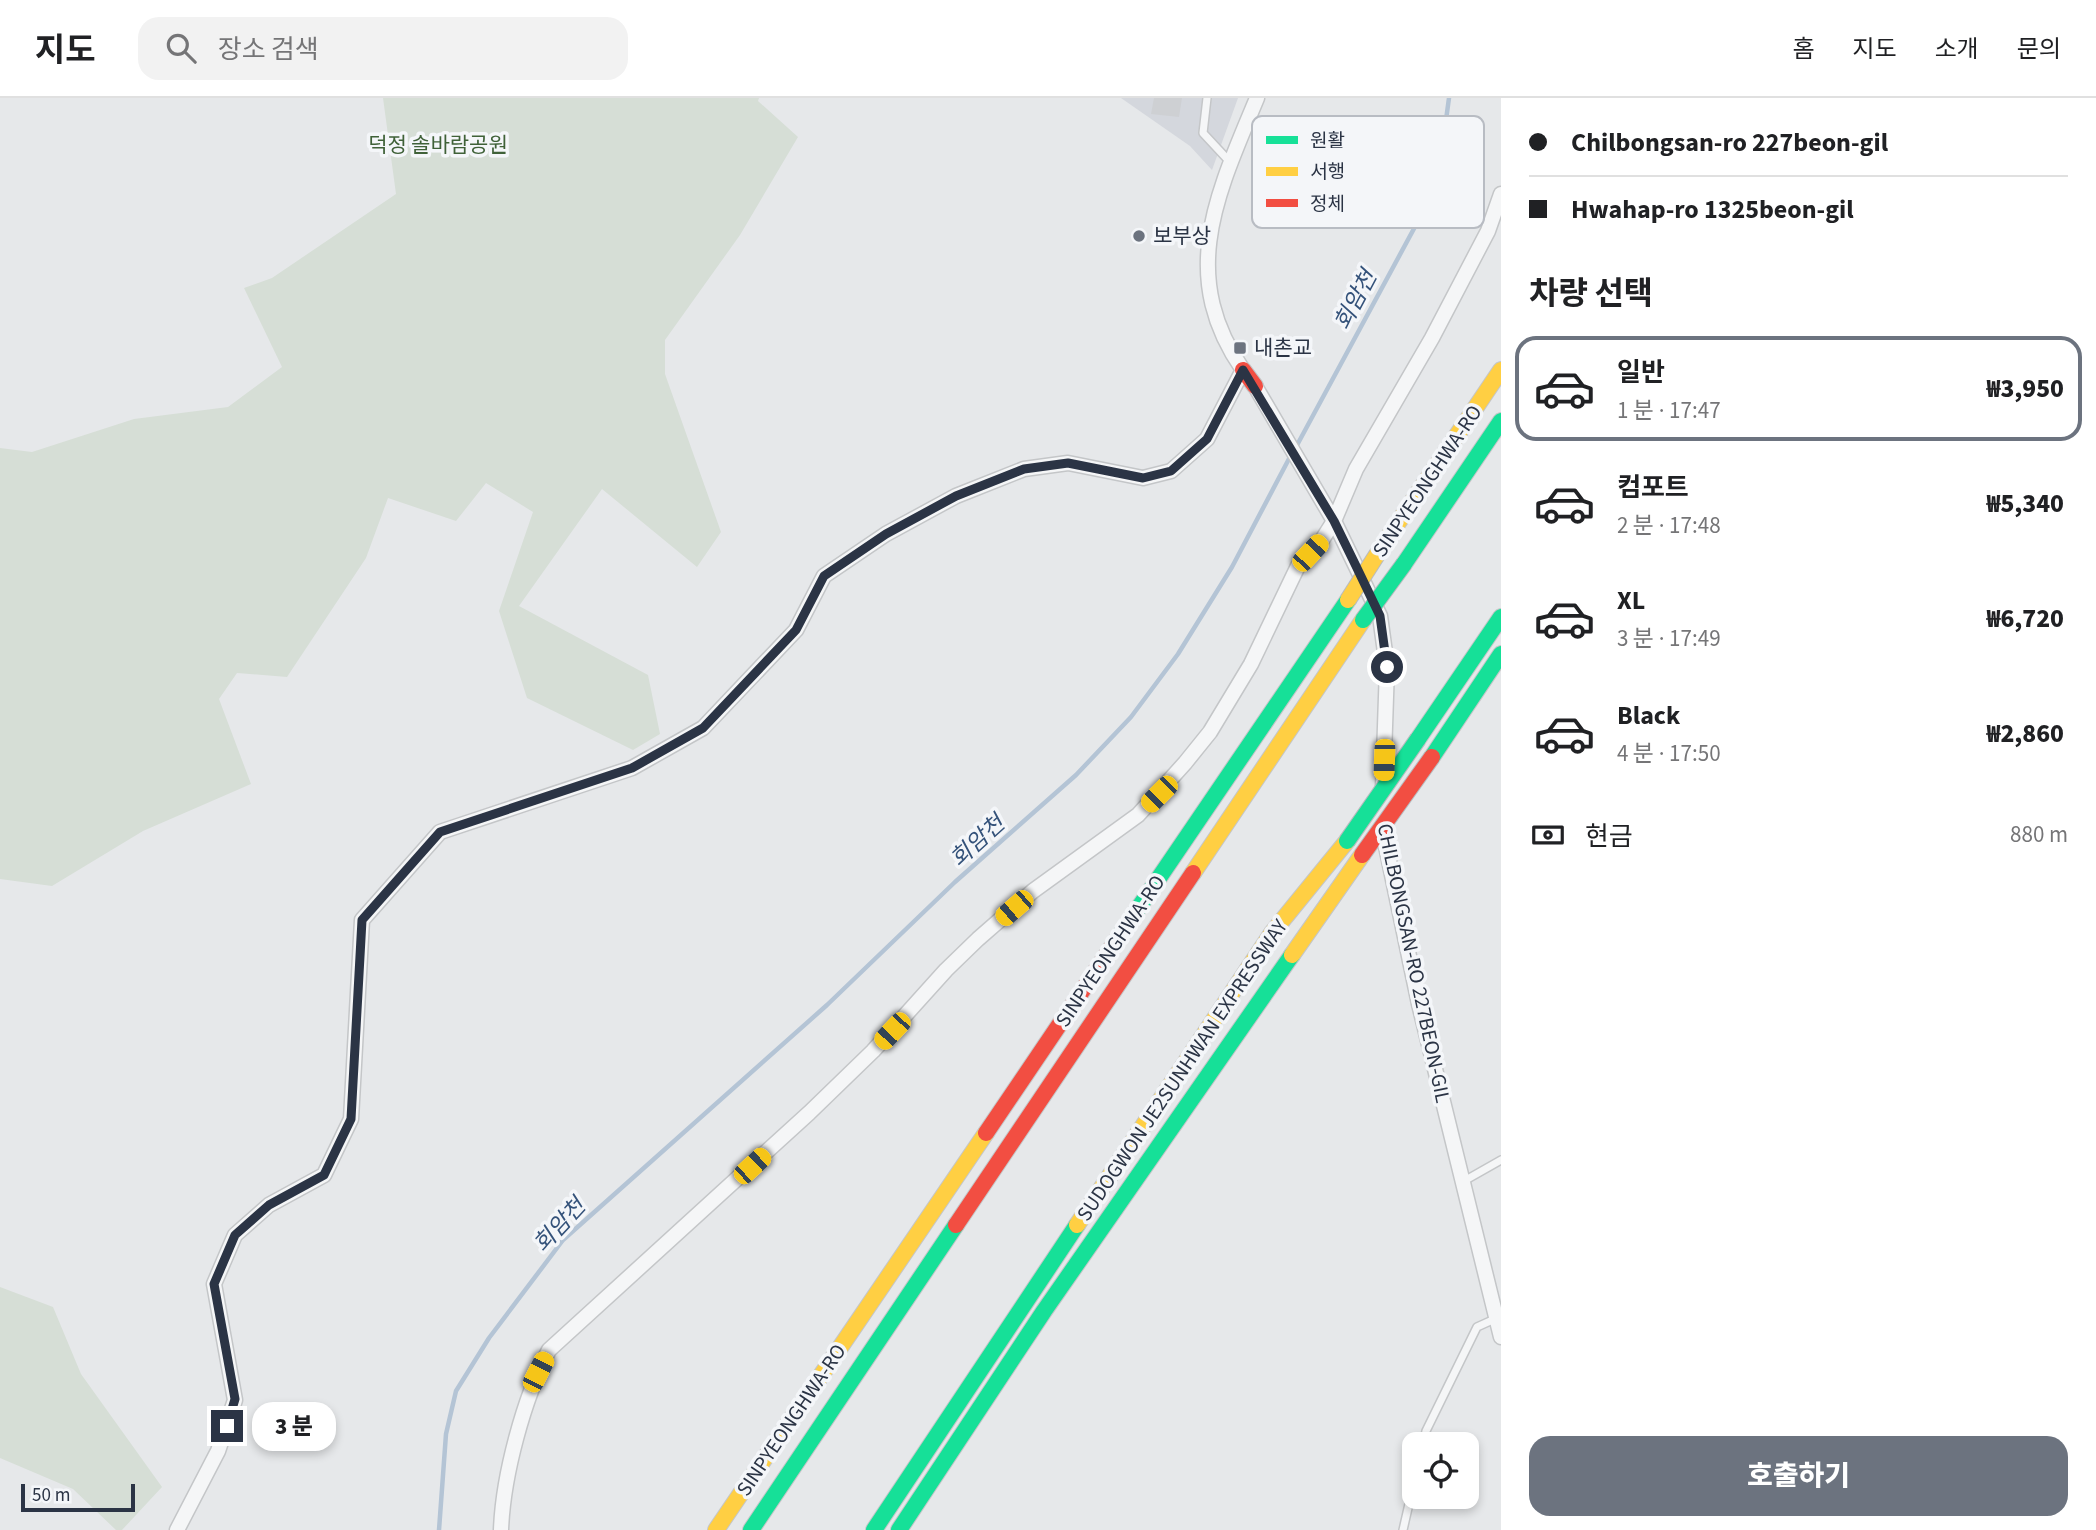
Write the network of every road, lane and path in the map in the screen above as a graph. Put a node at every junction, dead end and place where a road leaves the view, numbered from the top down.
1 (1206, 98) edge
2 (1257, 98) edge
3 (1230, 162) junction
4 (1501, 194) edge
5 (1243, 370) junction
6 (1501, 370) edge
7 (1255, 386) joint
8 (1501, 421) edge
9 (1331, 516) junction
10 (1501, 617) edge
11 (1501, 654) edge
12 (1501, 1160) edge
13 (1463, 1182) junction
14 (1499, 1318) edge
15 (1501, 1337) edge
16 (1426, 1432) edge
17 (1408, 1509) edge
18 (177, 1530) edge
19 (501, 1530) edge
20 (716, 1530) edge
21 (751, 1530) edge
22 (874, 1530) edge
23 (900, 1530) edge
24 (1403, 1530) edge

1 - 3 lane
2 - 3 street
3 - 5 street
4 - 9 street
5 - 7 main road
5 - 18 street
6 - 20 main road, SINPYEONGHWA-RO, bridge
7 - 9 street, CHILBONGSAN-RO 227BEON-GIL
8 - 21 main road, SINPYEONGHWA-RO, bridge
9 - 13 street, CHILBONGSAN-RO 227BEON-GIL
9 - 19 street
10 - 22 main road, SUDOGWON JE2SUNHWAN EXPRESSWAY, bridge
11 - 23 main road, SUDOGWON JE2SUNHWAN EXPRESSWAY, bridge
12 - 13 lane
13 - 14 street, CHILBONGSAN-RO 227BEON-GIL
14 - 15 street, CHILBONGSAN-RO 227BEON-GIL
14 - 16 lane
17 - 24 lane

